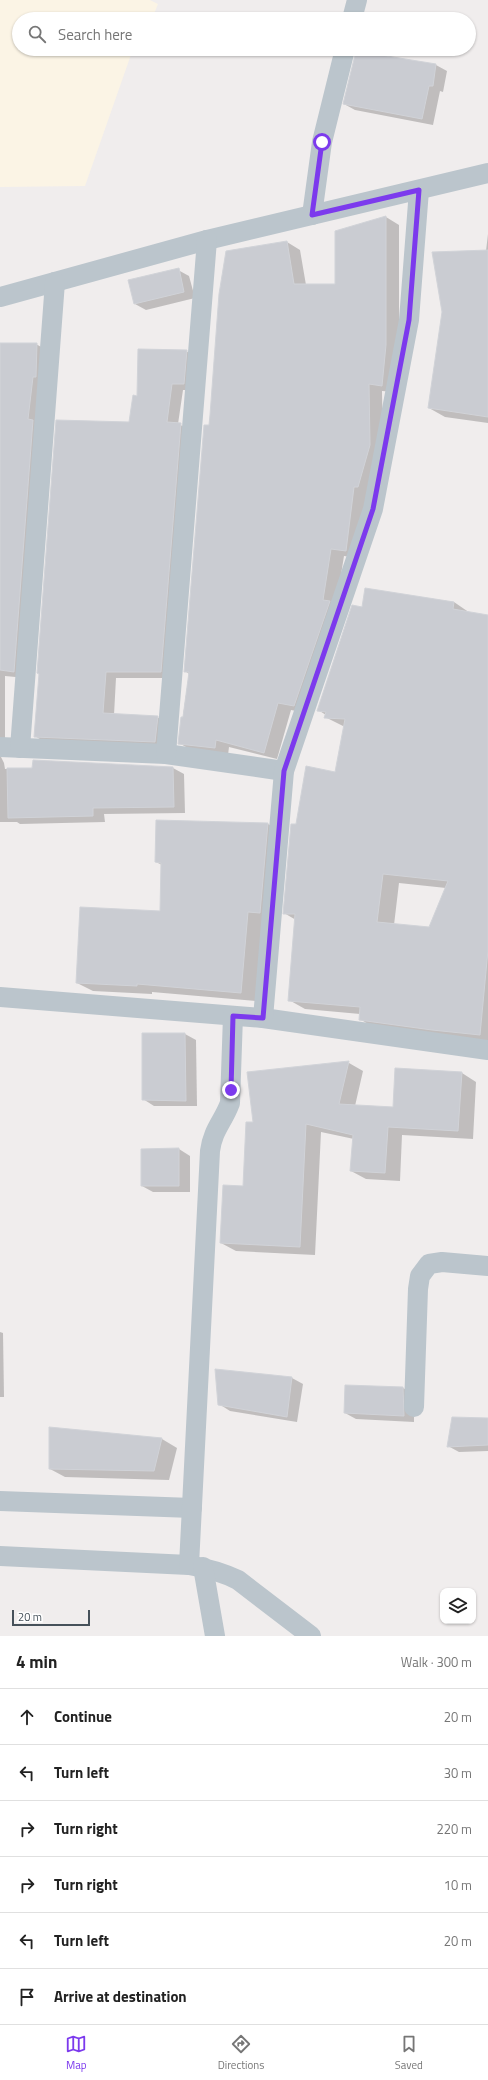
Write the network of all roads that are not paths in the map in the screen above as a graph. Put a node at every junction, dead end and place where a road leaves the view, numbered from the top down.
1 (357, 0) edge
2 (354, 12) edge
3 (343, 56) edge
4 (488, 173) edge
5 (419, 190) junction
6 (312, 215) junction
7 (207, 240) junction
8 (56, 282) junction
9 (0, 297) edge
10 (0, 747) edge
11 (20, 748) junction
12 (166, 754) junction
13 (284, 771) junction
14 (0, 997) edge
15 (233, 1016) junction
16 (263, 1018) junction
17 (488, 1050) edge
18 (488, 1266) edge
19 (414, 1407) dead end
20 (0, 1501) edge
21 (192, 1514) junction
22 (0, 1556) edge
23 (194, 1562) junction
24 (215, 1636) edge
25 (311, 1636) edge

1 - 2 street
3 - 6 street
4 - 5 street
5 - 6 street
5 - 13 street
6 - 7 street
7 - 8 street
7 - 12 street
8 - 9 street
8 - 11 street
10 - 11 street
11 - 12 street
12 - 13 street
13 - 16 street
14 - 15 street
15 - 16 street
15 - 21 street
16 - 17 street
18 - 19 street
20 - 21 street
21 - 23 street
22 - 23 street
23 - 24 street
23 - 25 street

